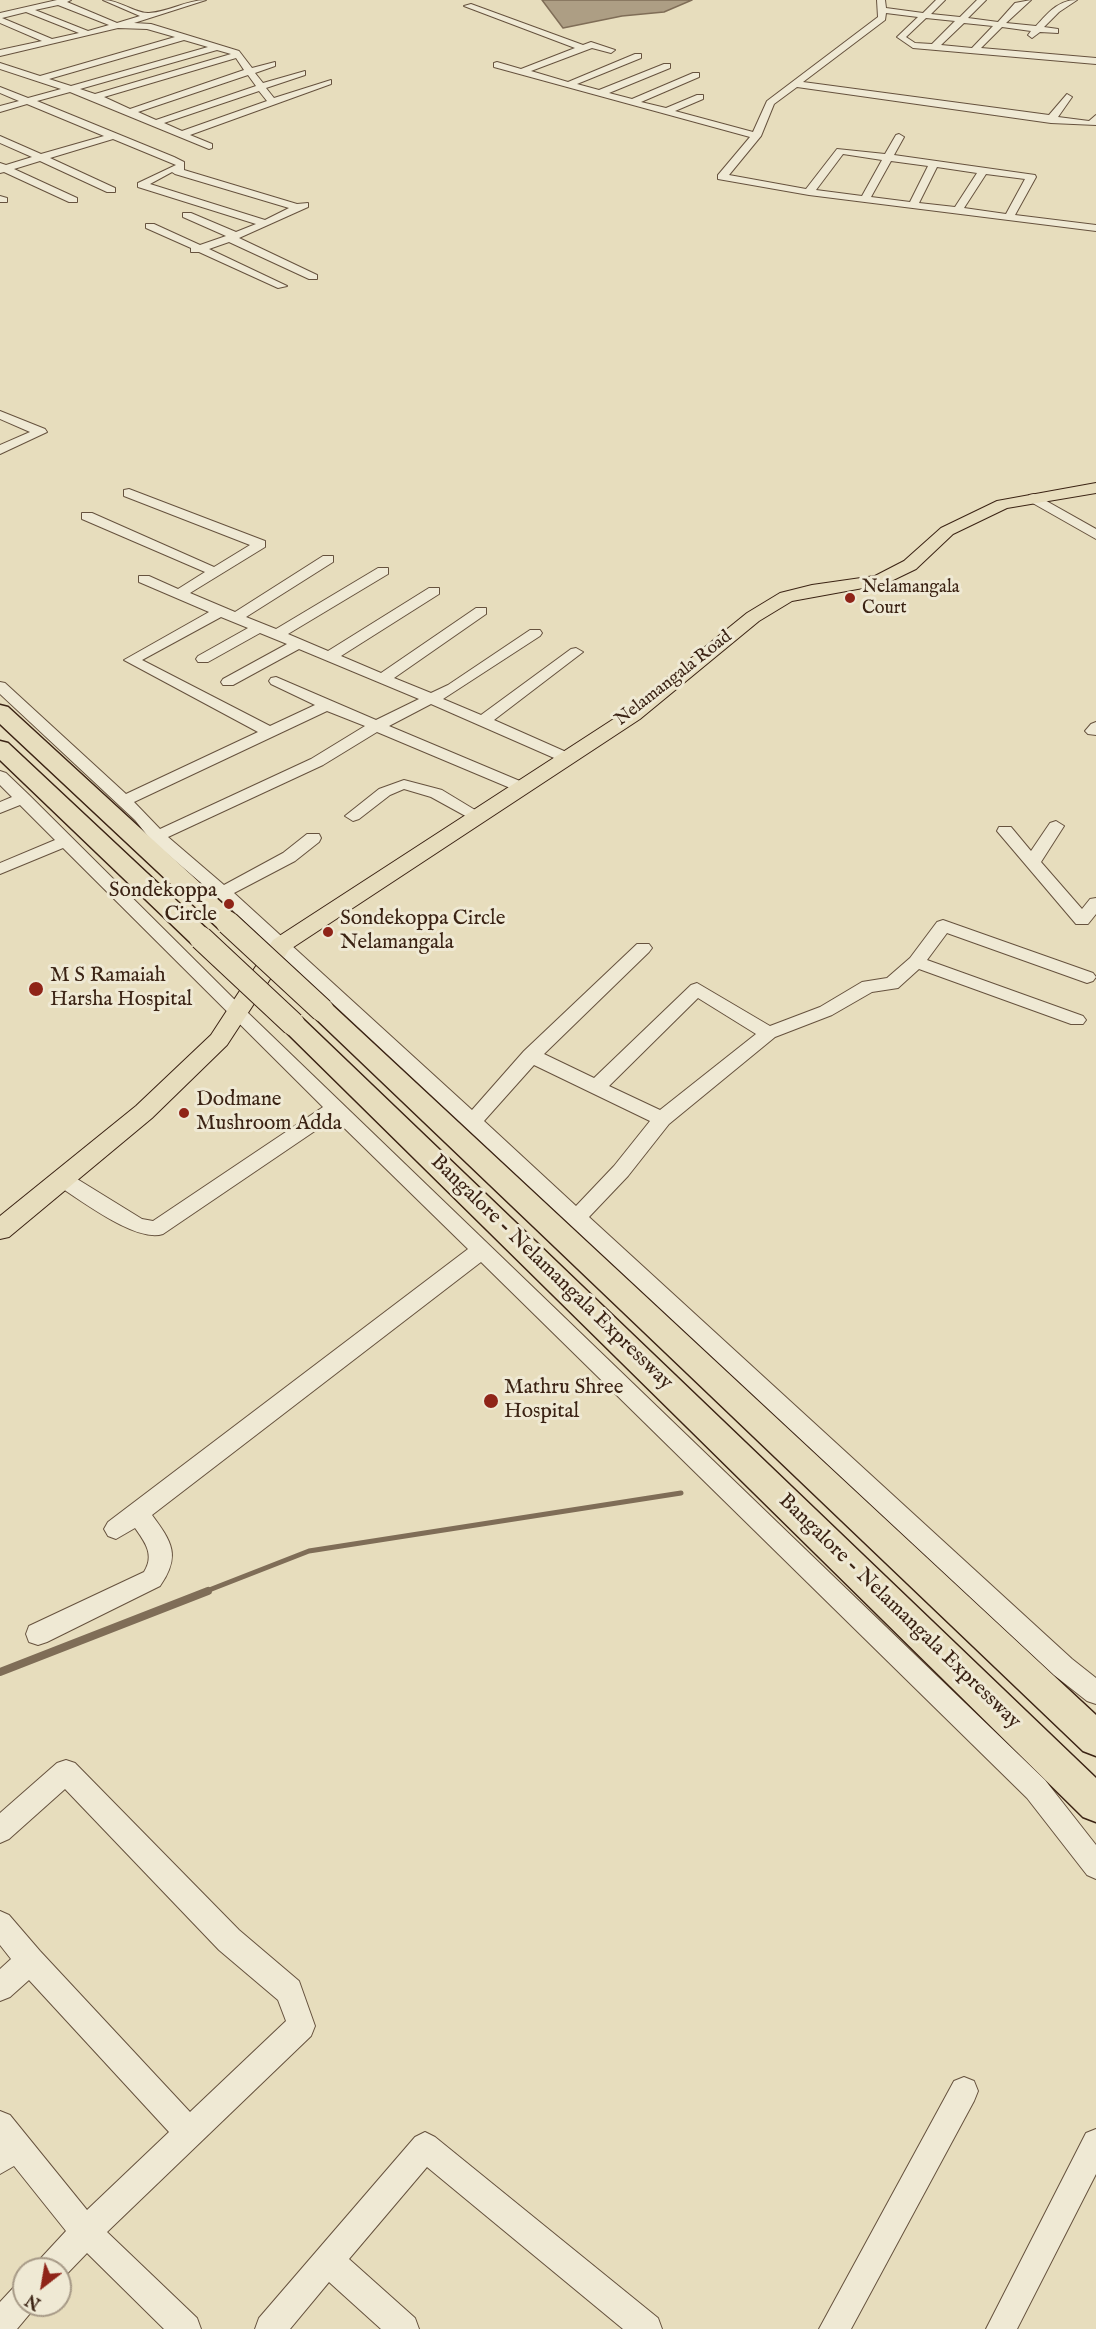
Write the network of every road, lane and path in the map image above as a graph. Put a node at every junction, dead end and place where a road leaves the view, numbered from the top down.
1 (107, 0) edge
2 (158, 0) edge
3 (202, 0) edge
4 (880, 0) edge
5 (941, 0) edge
6 (981, 0) edge
7 (1027, 0) edge
8 (1072, 0) edge
9 (63, 1) edge
10 (468, 6) dead end
11 (179, 8) junction
12 (28, 10) junction
13 (881, 10) junction
14 (925, 15) junction
15 (147, 16) junction
16 (0, 18) edge
17 (962, 20) junction
18 (1000, 24) junction
19 (116, 25) junction
20 (1038, 29) junction
21 (1055, 31) dead end
22 (88, 34) junction
23 (185, 37) junction
24 (51, 42) junction
25 (218, 47) junction
26 (934, 47) junction
27 (583, 48) junction
28 (975, 50) junction
29 (0, 53) edge
30 (1015, 53) junction
31 (238, 55) junction
32 (638, 56) dead end
33 (592, 57) dead end
34 (1096, 61) edge
35 (272, 64) dead end
36 (572, 64) dead end
37 (497, 65) dead end
38 (0, 66) edge
39 (667, 66) dead end
40 (250, 71) junction
41 (520, 72) junction
42 (302, 73) dead end
43 (696, 75) dead end
44 (536, 76) junction
45 (39, 79) junction
46 (328, 82) dead end
47 (795, 84) junction
48 (567, 85) junction
49 (260, 87) junction
50 (68, 89) junction
51 (0, 90) edge
52 (600, 93) junction
53 (95, 97) junction
54 (700, 97) dead end
55 (1067, 97) dead end
56 (30, 102) junction
57 (272, 102) junction
58 (630, 103) junction
59 (0, 110) edge
60 (130, 112) junction
61 (665, 112) junction
62 (1051, 120) junction
63 (156, 123) junction
64 (1092, 125) edge
65 (183, 134) junction
66 (113, 136) junction
67 (756, 136) junction
68 (899, 137) dead end
69 (0, 139) edge
70 (209, 146) dead end
71 (41, 157) junction
72 (888, 157) junction
73 (934, 164) junction
74 (2, 168) edge
75 (983, 171) junction
76 (178, 172) junction
77 (111, 190) dead end
78 (809, 192) junction
79 (865, 199) junction
80 (73, 200) dead end
81 (310, 202) dead end
82 (913, 205) junction
83 (298, 208) junction
84 (958, 210) junction
85 (187, 215) dead end
86 (1009, 217) junction
87 (266, 224) junction
88 (150, 226) dead end
89 (1096, 228) edge
90 (232, 237) junction
91 (200, 249) junction
92 (187, 253) dead end
93 (313, 277) dead end
94 (282, 286) dead end
95 (0, 415) edge
96 (0, 450) edge
97 (1096, 488) edge
98 (129, 492) dead end
99 (1034, 498) junction
100 (87, 516) dead end
101 (1096, 536) edge
102 (328, 559) dead end
103 (215, 572) junction
104 (383, 572) dead end
105 (144, 579) dead end
106 (434, 591) dead end
107 (179, 594) junction
108 (481, 611) dead end
109 (227, 615) junction
110 (259, 628) junction
111 (535, 633) dead end
112 (277, 635) junction
113 (298, 644) junction
114 (576, 652) dead end
115 (328, 657) junction
116 (203, 659) dead end
117 (381, 680) junction
118 (276, 681) dead end
119 (228, 682) dead end
120 (0, 686) edge
121 (429, 698) junction
122 (327, 705) junction
123 (0, 712) edge
124 (484, 720) junction
125 (376, 726) junction
126 (268, 732) junction
127 (0, 748) edge
128 (567, 758) junction
129 (0, 776) edge
130 (521, 787) junction
131 (23, 798) junction
132 (122, 802) junction
133 (0, 808) edge
134 (353, 816) dead end
135 (477, 816) junction
136 (1056, 826) dead end
137 (1005, 831) dead end
138 (157, 836) junction
139 (313, 838) dead end
140 (66, 841) junction
141 (1032, 863) junction
142 (0, 868) edge
143 (223, 892) junction
144 (1096, 903) edge
145 (281, 945) junction
146 (643, 948) dead end
147 (916, 962) junction
148 (1087, 977) dead end
149 (239, 1014) junction
150 (1077, 1020) dead end
151 (769, 1033) junction
152 (531, 1056) junction
153 (597, 1086) junction
154 (336, 1107) junction
155 (662, 1119) junction
156 (472, 1122) junction
157 (62, 1179) junction
158 (576, 1218) junction
159 (0, 1230) edge
160 (482, 1250) junction
161 (138, 1513) junction
162 (116, 1529) dead end
163 (38, 1634) dead end
164 (1030, 1677) junction
165 (1096, 1693) edge
166 (1096, 1721) edge
167 (1096, 1738) edge
168 (1090, 1802) edge
169 (0, 1830) edge
170 (1096, 1866) edge
171 (0, 1924) edge
172 (30, 1961) junction
173 (0, 1987) edge
174 (964, 2091) dead end
175 (190, 2133) junction
176 (5, 2143) edge
177 (1096, 2143) edge
178 (86, 2232) junction
179 (63, 2257) edge
180 (328, 2260) junction
181 (12, 2312) edge
182 (0, 2325) edge
183 (186, 2329) edge
184 (270, 2329) edge
185 (404, 2329) edge
186 (647, 2329) edge
187 (834, 2329) edge
188 (1001, 2329) edge

1 - 15 street
2 - 11 street
3 - 11 street
4 - 13 street
5 - 14 street
6 - 17 street
7 - 18 street
8 - 20 street
9 - 12 street
9 - 19 street
10 - 27 street
11 - 15 street
12 - 16 street
12 - 22 street
13 - 14 street
13 - 47 street
14 - 17 street
14 - 26 street
15 - 19 street
16 - 24 street
17 - 18 street
17 - 26 street
18 - 20 street
18 - 28 street
19 - 22 street
19 - 23 street
20 - 21 street
20 - 30 street
22 - 24 street
23 - 25 street
23 - 45 street
24 - 29 street
25 - 31 street
25 - 50 street
26 - 28 street
27 - 33 street
27 - 41 street
28 - 30 street
30 - 34 street
31 - 40 street
31 - 53 street
32 - 48 street
35 - 40 street
36 - 44 street
37 - 41 street
38 - 45 street
39 - 52 street
40 - 49 street
40 - 60 street
41 - 44 street
42 - 49 street
43 - 58 street
44 - 48 street
45 - 50 street
46 - 57 street
47 - 62 street
47 - 67 street
48 - 52 street
49 - 57 street
49 - 63 street
50 - 53 street
50 - 56 street
51 - 56 street
52 - 58 street
53 - 60 street
54 - 61 street
55 - 62 street
56 - 59 street
56 - 66 street
57 - 65 street
58 - 61 street
60 - 63 street
61 - 67 street
62 - 64 street
63 - 65 street
65 - 70 street
66 - 71 street
66 - 76 street
67 - 78 street
68 - 72 street
69 - 71 street
71 - 74 street
71 - 77 street
72 - 73 street
72 - 78 street
72 - 79 street
73 - 75 street
73 - 82 street
74 - 80 street
75 - 84 street
75 - 86 street
76 - 83 street
76 - 87 street
78 - 79 street
79 - 82 street
81 - 83 street
82 - 84 street
83 - 87 street
84 - 86 street
85 - 90 street
86 - 89 street
87 - 90 street
88 - 91 street
90 - 91 street
90 - 93 street
91 - 92 street
91 - 94 street
95 - 96 street
97 - 99 main road, Nelamangala Road
98 - 103 street
99 - 101 street
99 - 128 main road, Nelamangala Road
100 - 103 street
102 - 109 street
103 - 107 street
104 - 112 street
105 - 107 street
106 - 115 street
107 - 109 street
108 - 117 street
109 - 110 street
109 - 126 street
110 - 112 street
110 - 116 street
111 - 121 street
112 - 113 street
113 - 115 street
113 - 119 street
114 - 124 street
115 - 117 street
117 - 121 street
118 - 122 street
120 - 132 street
121 - 124 street
121 - 125 street
122 - 125 street
122 - 126 street
123 - 164 highway, Bangalore - Nelamangala Expressway, bridge
124 - 128 street
125 - 130 street
125 - 138 street
126 - 132 street
127 - 168 highway, Bangalore - Nelamangala Expressway, bridge
128 - 130 main road, Nelamangala Road
129 - 131 street
130 - 135 main road, Nelamangala Road
131 - 133 street
131 - 140 street
132 - 138 street
134 - 135 street
135 - 145 main road, Nelamangala Road
136 - 141 street
137 - 141 street
138 - 143 street
139 - 143 street
140 - 142 street
140 - 149 street
141 - 144 street
143 - 145 street
145 - 149 main road
145 - 156 street
146 - 152 street
147 - 148 street
147 - 150 street
147 - 151 street
149 - 154 street
149 - 157 main road
151 - 153 street
151 - 155 street
152 - 153 street
152 - 156 street
153 - 155 street
154 - 157 street
154 - 160 street
155 - 158 street
156 - 158 street
157 - 159 main road
158 - 165 street
160 - 161 street
160 - 170 street
161 - 162 street
161 - 163 street
164 - 166 highway
164 - 167 highway, Bangalore - Nelamangala Expressway
169 - 175 street
171 - 172 street
172 - 173 street
172 - 175 street
174 - 187 street
175 - 178 street
176 - 178 street
177 - 188 street
178 - 179 street
178 - 183 street
180 - 184 street
180 - 185 street
180 - 186 street
181 - 182 street

